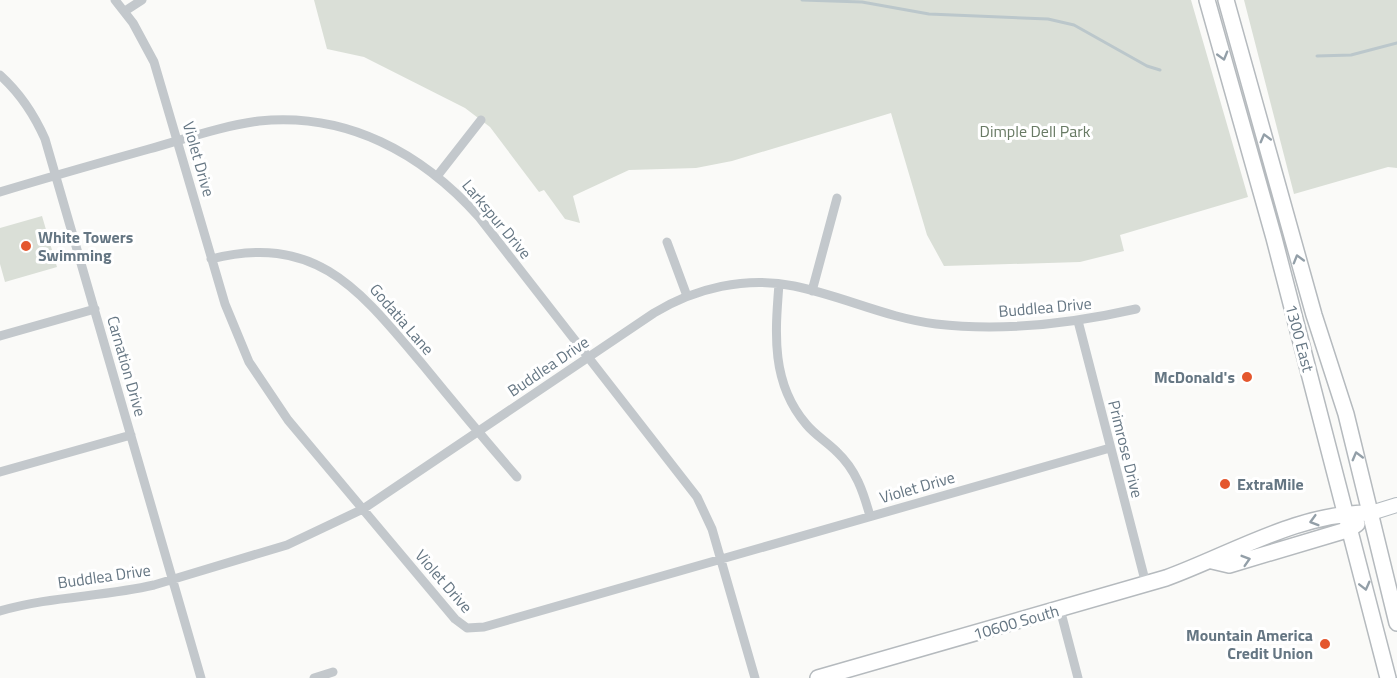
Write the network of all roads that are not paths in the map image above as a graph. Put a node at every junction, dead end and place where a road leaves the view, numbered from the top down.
1 (116, 0) edge
2 (142, 0) edge
3 (1207, 0) edge
4 (1226, 0) edge
5 (125, 11) junction
6 (0, 75) edge
7 (481, 120) dead end
8 (178, 141) junction
9 (56, 176) junction
10 (438, 176) junction
11 (0, 192) edge
12 (837, 198) dead end
13 (667, 242) dead end
14 (211, 259) junction
15 (778, 284) junction
16 (812, 291) junction
17 (687, 296) junction
18 (95, 309) junction
19 (1136, 309) dead end
20 (1078, 321) junction
21 (0, 336) edge
22 (589, 357) junction
23 (478, 431) junction
24 (131, 435) junction
25 (1110, 448) junction
26 (0, 472) edge
27 (517, 477) dead end
28 (1397, 506) edge
29 (363, 509) junction
30 (1345, 512) junction
31 (1371, 513) junction
32 (870, 516) junction
33 (1350, 529) junction
34 (721, 558) junction
35 (1212, 561) junction
36 (171, 580) junction
37 (1146, 584) junction
38 (1060, 609) junction
39 (0, 611) edge
40 (1397, 623) edge
41 (333, 672) dead end
42 (201, 678) edge
43 (314, 678) edge
44 (755, 678) edge
45 (818, 678) edge
46 (1078, 678) edge
47 (1388, 678) edge

1 - 5 street, Violet Drive
2 - 5 street
3 -> 30 main road, 1300 East
31 -> 4 main road, 1300 East
5 - 8 street, Violet Drive
6 - 9 street, Carnation Drive
7 - 10 street
8 - 9 street, Larkspur Drive
8 - 10 street, Larkspur Drive
8 - 14 street, Violet Drive
9 - 11 street, Larkspur Drive
9 - 18 street, Carnation Drive
10 - 22 street, Larkspur Drive
12 - 16 street
13 - 17 street
14 - 23 street, Godatia Lane
14 - 29 street, Violet Drive
15 - 16 street, Buddlea Drive
15 - 17 street, Buddlea Drive
15 - 32 street
16 - 20 street, Buddlea Drive
17 - 22 street, Buddlea Drive
18 - 21 street
18 - 24 street, Carnation Drive
19 - 20 street, Buddlea Drive
20 - 25 street, Primrose Drive
22 - 23 street, Buddlea Drive
22 - 34 street, Larkspur Drive
23 - 27 street, Godatia Lane
23 - 29 street, Buddlea Drive
24 - 26 street
24 - 36 street, Carnation Drive
25 - 32 street, Violet Drive
25 - 37 street, Primrose Drive
28 - 31 main road, 10600 South
29 - 34 street, Violet Drive
29 - 36 street, Buddlea Drive
30 - 31 main road, 10600 South
30 - 33 main road, 1300 East
30 -> 35 main road, 10600 South
31 - 33 main road, 10600 South
31 - 40 main road, 1300 East
32 - 34 street, Violet Drive
35 -> 33 main road, 10600 South
33 -> 47 main road, 1300 East
34 - 44 street, Larkspur Drive
35 - 37 main road, 10600 South
36 - 39 street, Buddlea Drive
36 - 42 street, Carnation Drive
37 - 38 main road, 10600 South
38 - 45 main road, 10600 South
38 - 46 street
41 - 43 street

